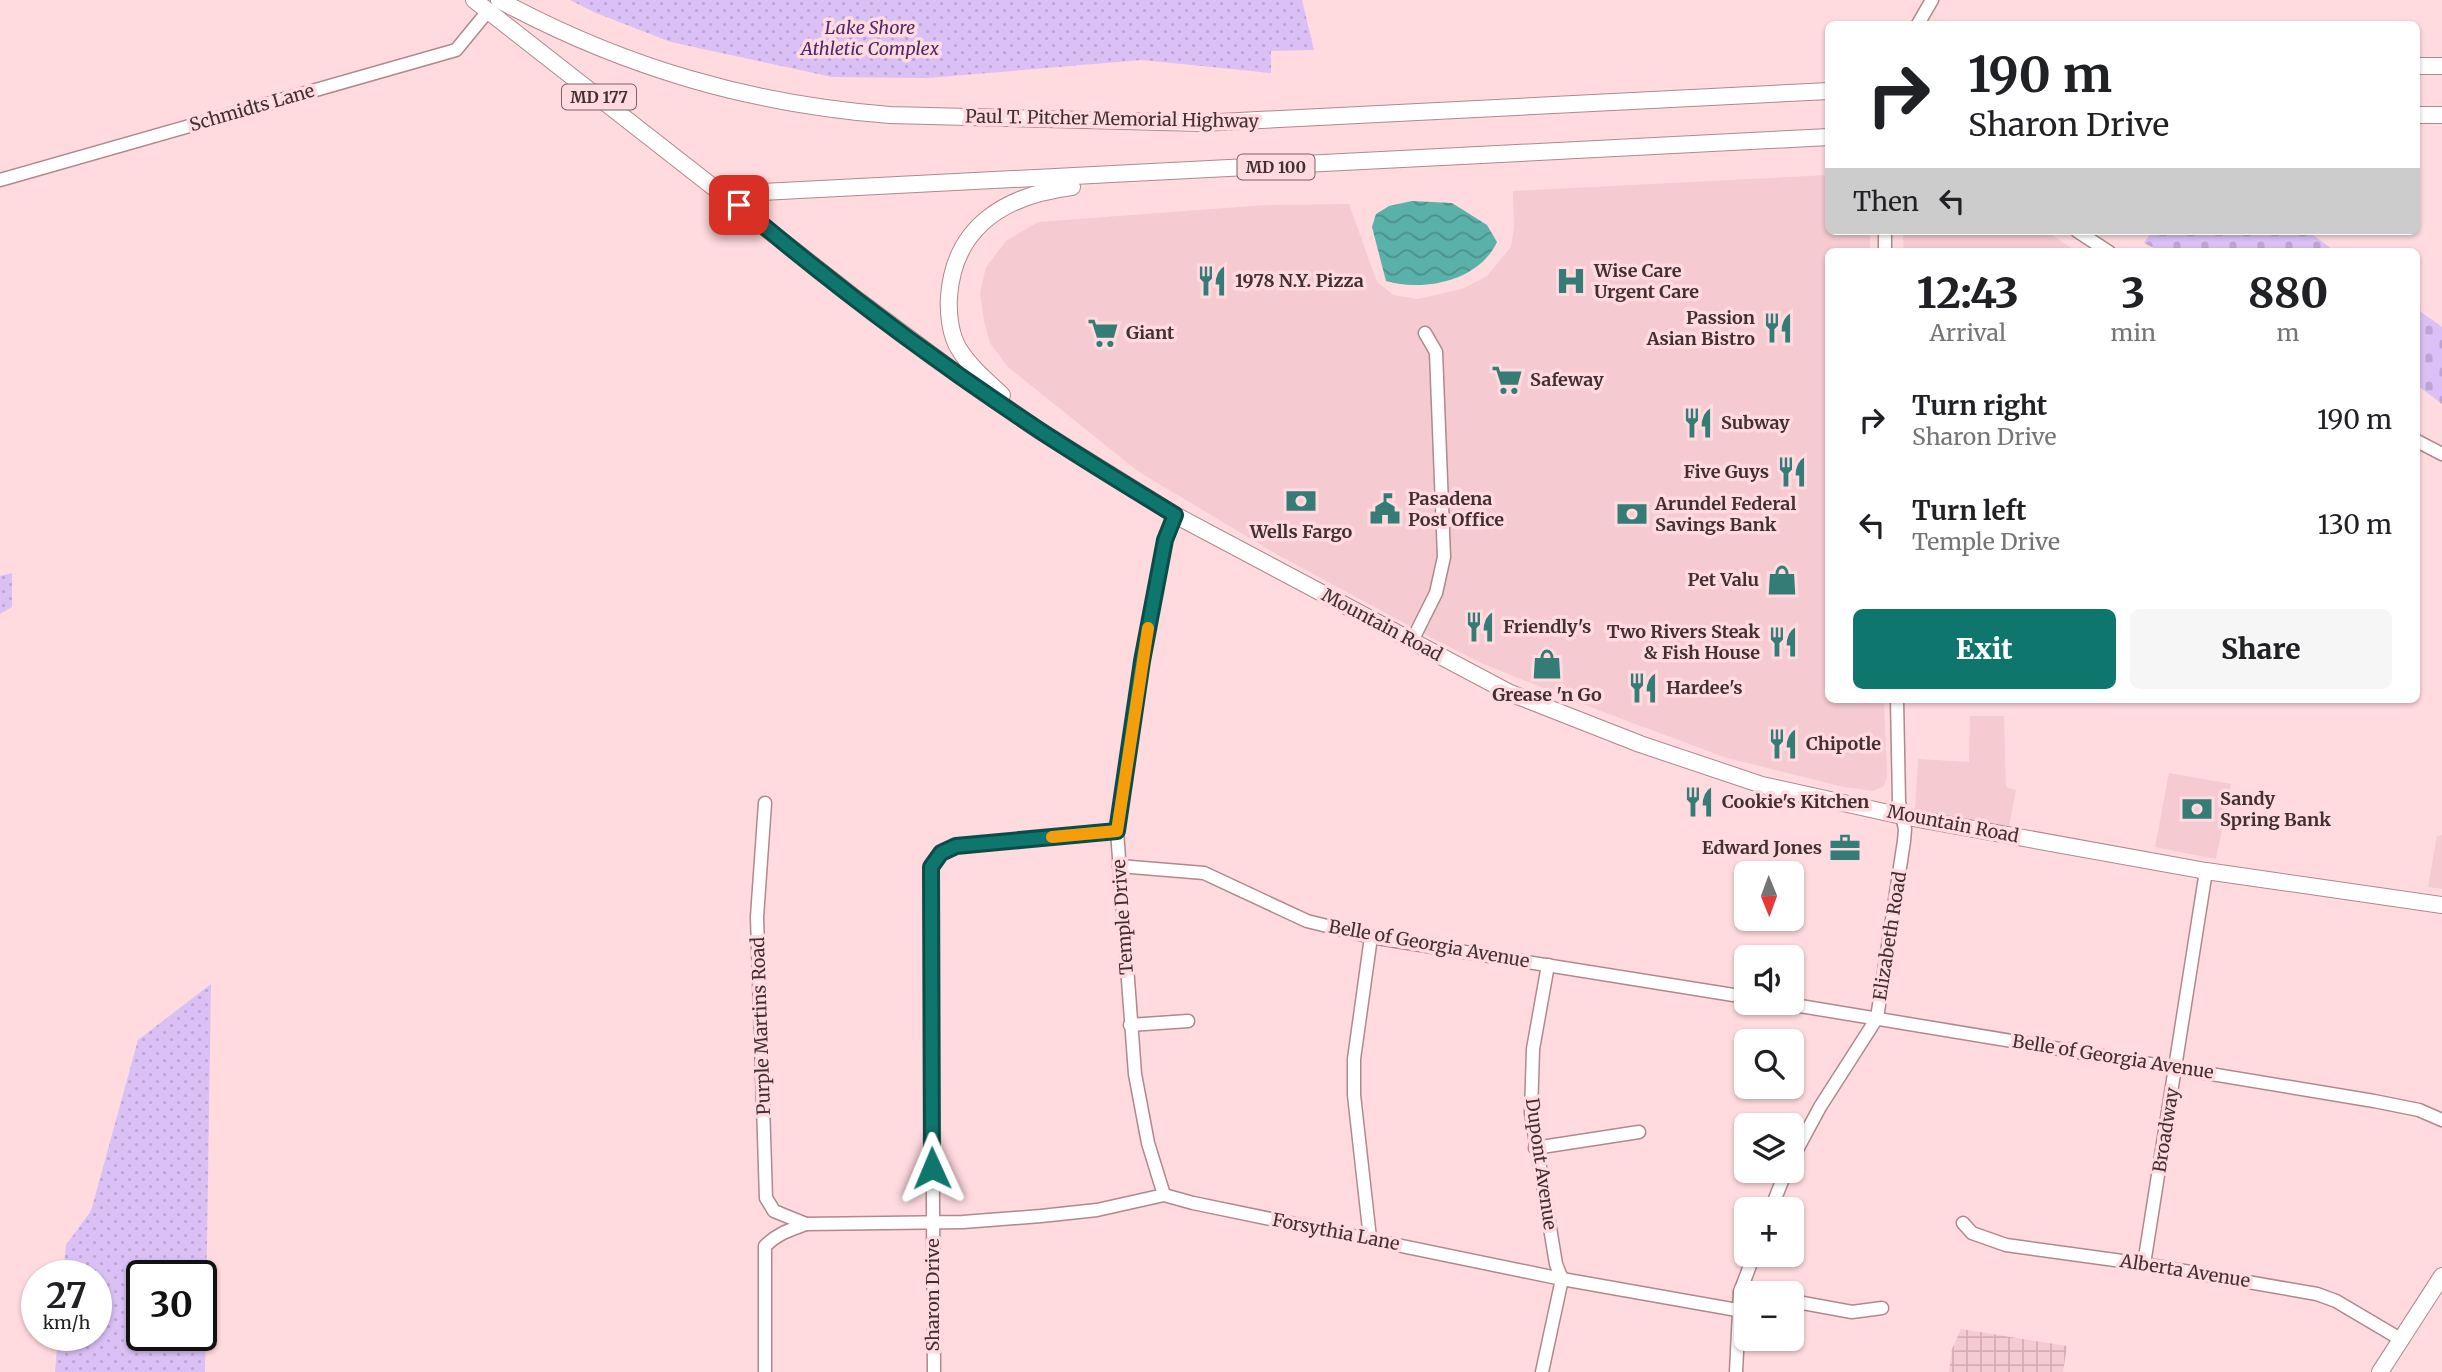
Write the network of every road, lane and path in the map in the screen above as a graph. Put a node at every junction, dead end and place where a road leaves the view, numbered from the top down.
1 (474, 0) edge
2 (1932, 0) edge
3 (494, 6) edge
4 (1920, 21) edge
5 (2420, 66) edge
6 (2442, 66) edge
7 (1825, 91) edge
8 (2420, 115) edge
9 (2442, 115) edge
10 (1825, 137) edge
11 (1204, 171) junction
12 (0, 180) edge
13 (723, 194) junction
14 (2083, 235) edge
15 (2103, 248) edge
16 (1424, 333) dead end
17 (1040, 431) junction
18 (2420, 443) edge
19 (2442, 454) edge
20 (1175, 515) junction
21 (1412, 641) junction
22 (1897, 703) edge
23 (765, 803) dead end
24 (1902, 816) junction
25 (1117, 831) junction
26 (1119, 866) junction
27 (2206, 871) junction
28 (2442, 905) edge
29 (1371, 937) junction
30 (1548, 965) junction
31 (1734, 995) edge
32 (1804, 1006) edge
33 (1877, 1018) junction
34 (1188, 1021) dead end
35 (1130, 1025) junction
36 (2176, 1067) junction
37 (2442, 1120) edge
38 (1639, 1132) dead end
39 (1804, 1137) edge
40 (1535, 1148) junction
41 (1164, 1195) junction
42 (933, 1223) junction
43 (1963, 1223) dead end
44 (806, 1224) junction
45 (1370, 1238) junction
46 (2144, 1264) junction
47 (2442, 1276) edge
48 (1562, 1279) junction
49 (1804, 1303) edge
50 (1882, 1308) dead end
51 (1734, 1309) edge
52 (2402, 1340) junction
53 (1736, 1351) edge
54 (765, 1372) edge
55 (934, 1372) edge
56 (1542, 1372) edge
57 (1736, 1372) edge
58 (2380, 1372) edge

1 - 3 main road, Mountain Road / MD 177
2 - 4 street
3 - 7 main road, Paul T. Pitcher Memorial Highway
3 - 12 street, Schmidts Lane
3 - 13 main road, Mountain Road / MD 177
5 - 6 main road
8 - 9 main road
10 - 11 main road, MD 100
11 - 13 main road, MD 100
11 - 17 main road
13 - 17 main road, Mountain Road / MD 177
14 - 15 street
16 - 21 street
17 - 20 main road, Mountain Road / MD 177
18 - 19 street
20 - 21 main road, Mountain Road / MD 177
20 - 25 street, Temple Drive
21 - 24 main road, Mountain Road / MD 177
22 - 24 street, Elizabeth Road
23 - 44 street, Purple Martins Road
24 - 27 main road, Mountain Road / MD 177
24 - 33 street, Elizabeth Road
25 - 26 street, Temple Drive
25 - 42 street, Sharon Drive
26 - 29 street, Belle of Georgia Avenue
26 - 35 street, Temple Drive
27 - 28 main road, Mountain Road / MD 177
27 - 36 street, Broadway
29 - 30 street, Belle of Georgia Avenue
29 - 45 street
30 - 31 street, Belle of Georgia Avenue
30 - 40 street, Dupont Avenue
32 - 33 street, Belle of Georgia Avenue
33 - 36 street, Belle of Georgia Avenue
33 - 39 street, Elizabeth Road
34 - 35 street
35 - 41 street, Temple Drive
36 - 37 street, Belle of Georgia Avenue
36 - 46 street, Broadway
38 - 40 street
40 - 48 street, Dupont Avenue
41 - 42 street, Forsythia Lane
41 - 45 street, Forsythia Lane
42 - 44 street, Purple Martins Road
42 - 55 street, Sharon Drive
43 - 46 street, Alberta Avenue
44 - 54 street, Purple Martins Road
45 - 48 street, Forsythia Lane
46 - 52 street, Alberta Avenue
47 - 52 main road
48 - 51 street, Forsythia Lane
48 - 56 street
49 - 50 street
52 - 58 main road
53 - 57 street

